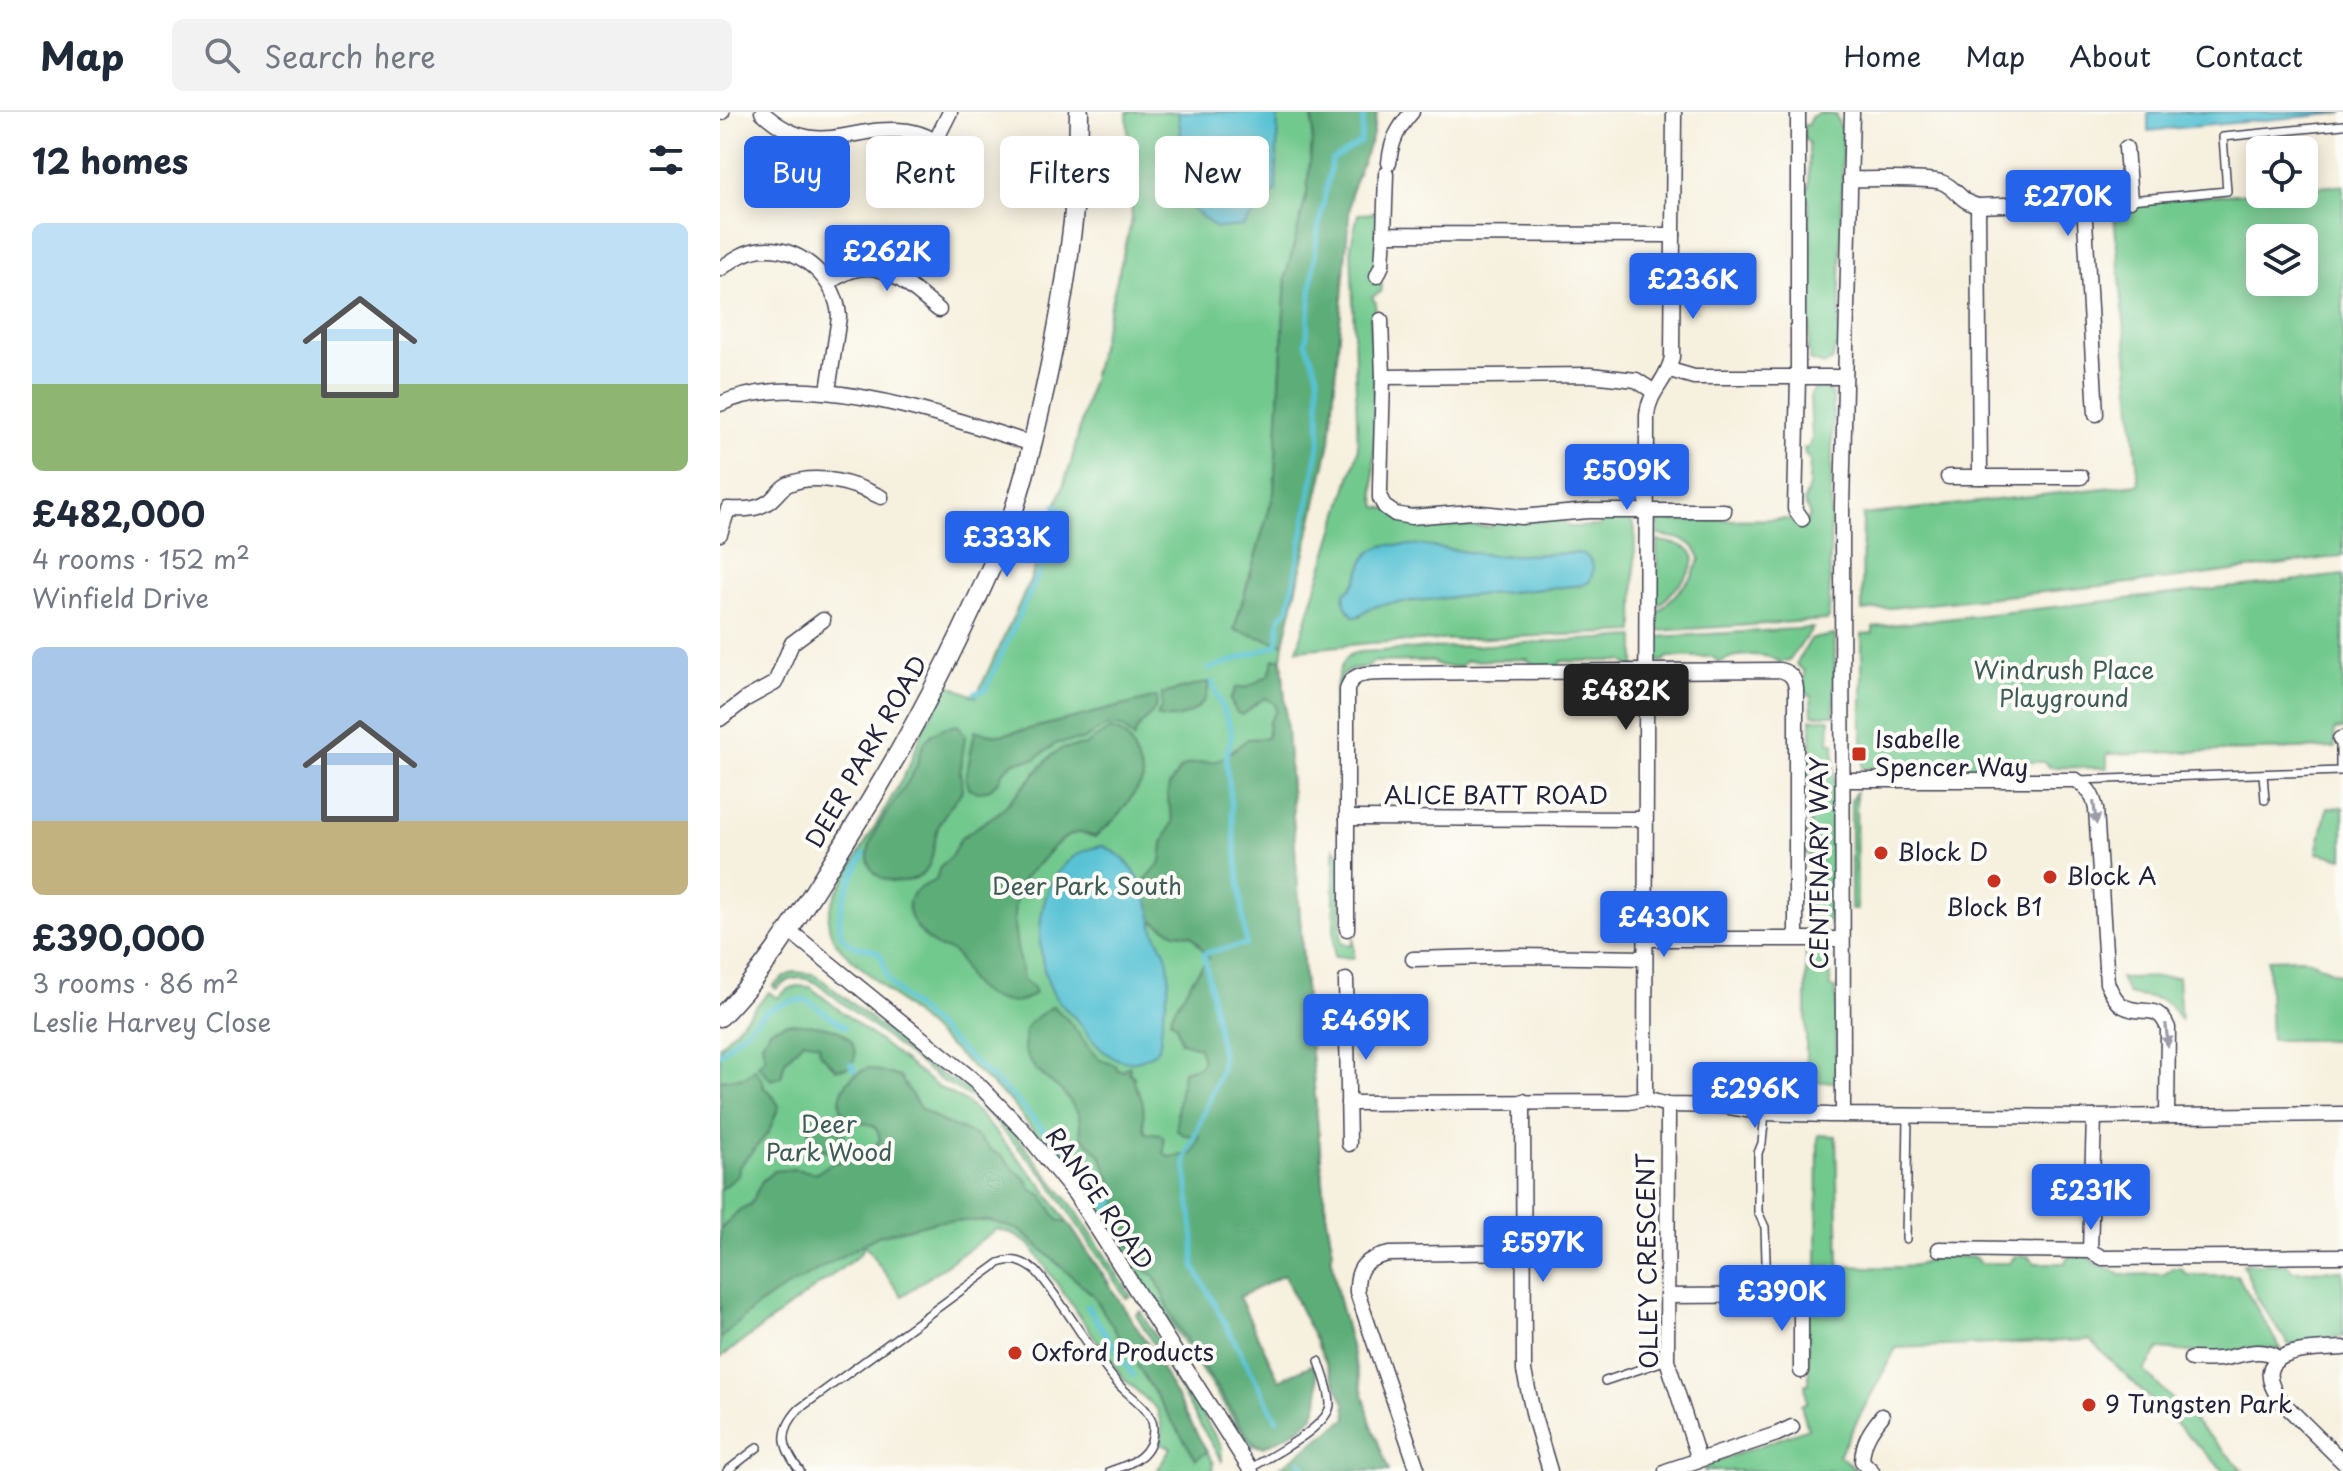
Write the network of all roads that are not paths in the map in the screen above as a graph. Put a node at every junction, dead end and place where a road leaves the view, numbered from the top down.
1 (762, 112) edge
2 (950, 112) edge
3 (1079, 112) edge
4 (1412, 112) edge
5 (1674, 112) edge
6 (1798, 112) edge
7 (1852, 112) edge
8 (2343, 125) edge
9 (925, 136) edge
10 (938, 136) edge
11 (2126, 148) dead end
12 (1850, 179) junction
13 (2130, 200) junction
14 (2084, 203) junction
15 (1978, 206) junction
16 (1384, 234) junction
17 (1673, 235) junction
18 (720, 269) edge
19 (1377, 276) dead end
20 (829, 283) junction
21 (939, 310) dead end
22 (1381, 320) dead end
23 (1670, 370) junction
24 (1383, 377) junction
25 (1798, 377) junction
26 (1844, 377) junction
27 (828, 391) junction
28 (1653, 391) junction
29 (720, 404) edge
30 (2096, 414) dead end
31 (1032, 444) junction
32 (1948, 477) dead end
33 (1980, 477) junction
34 (2081, 477) dead end
35 (881, 497) dead end
36 (1646, 511) junction
37 (1724, 511) dead end
38 (1802, 519) dead end
39 (720, 534) edge
40 (823, 620) dead end
41 (1645, 672) junction
42 (720, 719) edge
43 (2342, 738) edge
44 (2263, 774) junction
45 (1843, 780) junction
46 (2076, 780) junction
47 (2265, 800) dead end
48 (1347, 818) junction
49 (1645, 819) junction
50 (1347, 929) dead end
51 (791, 932) junction
52 (1796, 938) junction
53 (1646, 939) junction
54 (1842, 939) junction
55 (1645, 958) junction
56 (1413, 959) dead end
57 (1346, 980) dead end
58 (720, 1017) edge
59 (1645, 1099) junction
60 (1523, 1101) junction
61 (1348, 1103) junction
62 (1668, 1105) junction
63 (1765, 1113) junction
64 (2343, 1114) edge
65 (1843, 1115) junction
66 (1908, 1116) junction
67 (2167, 1116) junction
68 (2094, 1117) junction
69 (1349, 1144) dead end
70 (1906, 1239) dead end
71 (1939, 1249) dead end
72 (2090, 1251) junction
73 (1525, 1252) junction
74 (2343, 1256) edge
75 (1767, 1294) junction
76 (1667, 1296) junction
77 (2343, 1348) edge
78 (2278, 1358) junction
79 (2191, 1359) dead end
80 (1667, 1360) junction
81 (1319, 1361) dead end
82 (1801, 1371) dead end
83 (1605, 1381) dead end
84 (1882, 1416) dead end
85 (1792, 1427) dead end
86 (758, 1447) dead end
87 (1699, 1460) junction
88 (2343, 1462) edge
89 (1249, 1470) edge
90 (727, 1471) edge
91 (800, 1471) edge
92 (1110, 1471) edge
93 (1418, 1471) edge
94 (1550, 1471) edge
95 (1666, 1471) edge
96 (1872, 1471) edge

1 - 9 street
2 - 10 street
3 - 31 street, DEER PARK ROAD
4 - 16 street
5 - 17 street
6 - 25 street
7 - 12 street, CENTENARY WAY
8 - 13 lane
11 - 13 street
12 - 15 street
12 - 26 street, CENTENARY WAY
13 - 14 street
14 - 15 street
14 - 30 street
15 - 33 street
16 - 17 street
16 - 19 street
17 - 23 street
18 - 20 street
20 - 21 street
20 - 27 street
22 - 24 street
23 - 25 street
23 - 28 street
24 - 28 street
24 - 36 street
25 - 26 street
25 - 38 street
26 - 45 street, CENTENARY WAY
27 - 29 street
27 - 31 street
28 - 36 street
31 - 51 street, DEER PARK ROAD
32 - 33 street
33 - 34 street
35 - 39 street
36 - 37 street
36 - 41 street
40 - 42 street
41 - 48 street, ALICE BATT ROAD
41 - 49 street
41 - 52 street
43 - 44 lane
44 - 46 lane
44 - 47 lane
45 - 46 street
45 - 54 street, CENTENARY WAY
46 -> 67 street
48 - 49 street, ALICE BATT ROAD
48 - 50 street, ALICE BATT ROAD
49 - 53 street
51 - 58 street, DEER PARK ROAD
51 - 89 street, RANGE ROAD
52 - 53 street
52 - 54 street
53 - 55 street
54 - 65 street, CENTENARY WAY
55 - 56 street
55 - 59 street
57 - 61 street
59 - 60 street
59 - 62 street
60 - 61 street
60 - 73 street
61 - 69 street
62 - 63 street
62 - 76 street, OLLEY CRESCENT
63 - 65 street
63 - 75 lane
64 - 67 street
65 - 66 street
66 - 68 street
66 - 70 lane
67 - 68 street
68 - 72 street
71 - 72 street
72 - 74 street
73 - 93 street
73 - 94 street
75 - 76 street
75 - 82 street
76 - 80 street, OLLEY CRESCENT
77 - 78 street
78 - 79 street
78 - 88 street
80 - 83 lane
80 - 87 street, OLLEY CRESCENT
81 - 89 lane
84 - 96 street
85 - 87 street
86 - 90 lane
87 - 95 street
91 - 92 lane

